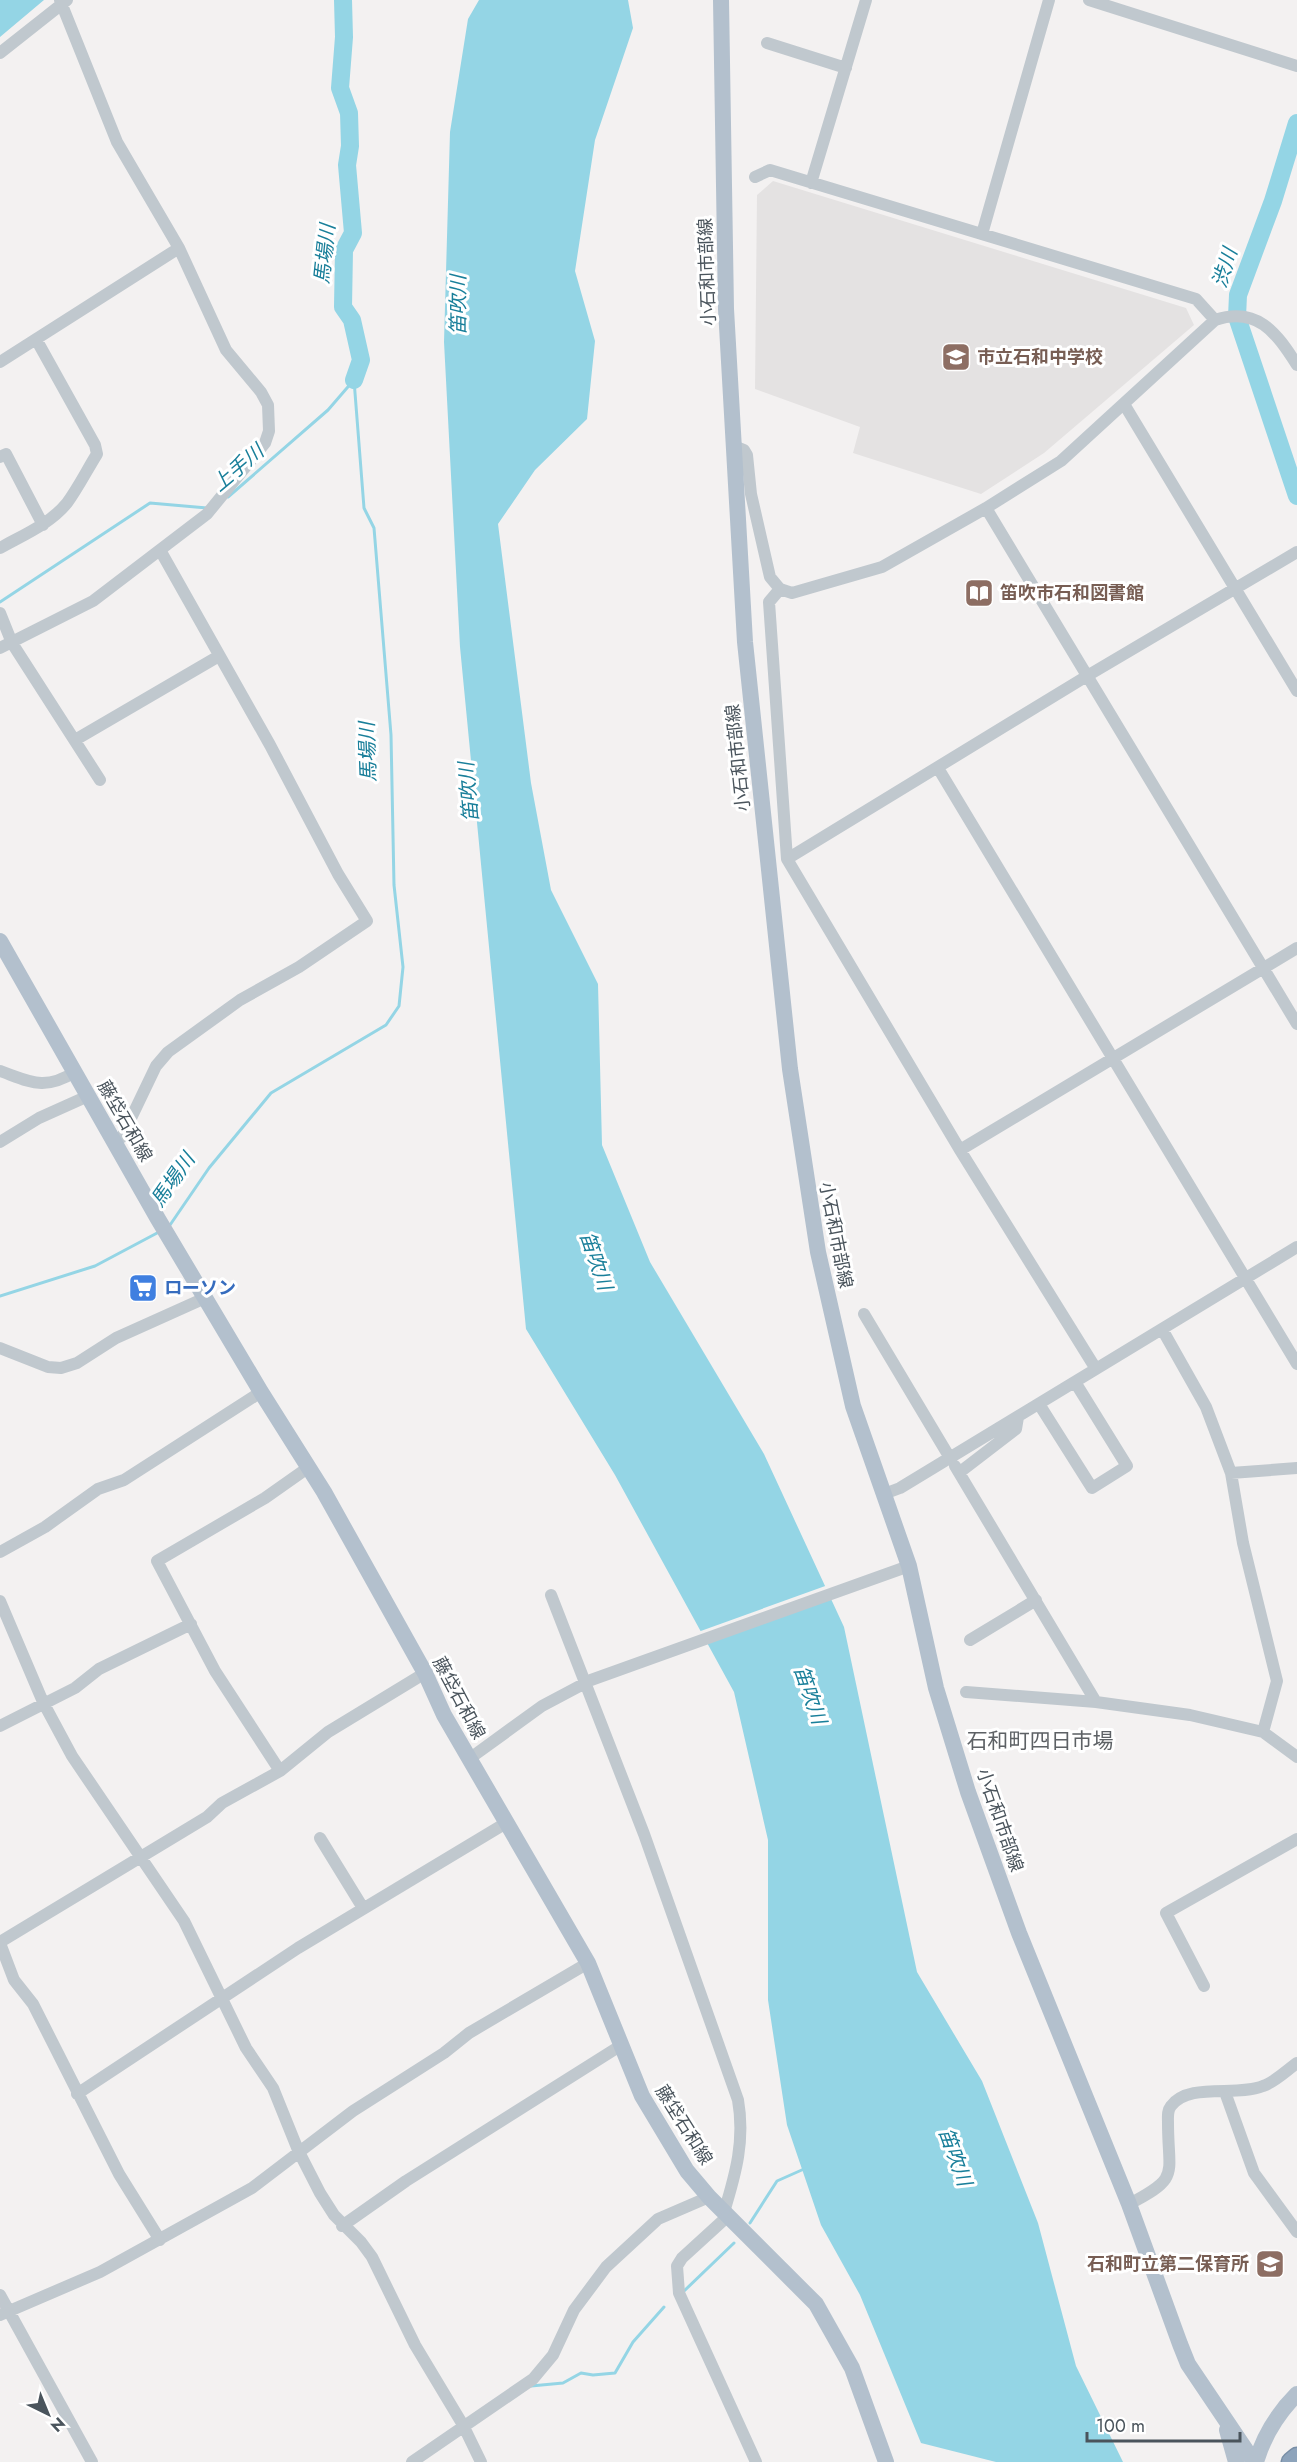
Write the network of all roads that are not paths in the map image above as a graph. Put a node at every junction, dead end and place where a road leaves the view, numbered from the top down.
1 (721, 0) edge
2 (866, 0) edge
3 (1049, 0) edge
4 (1089, 0) edge
5 (62, 2) edge
6 (767, 43) dead end
7 (0, 53) edge
8 (1297, 66) edge
9 (846, 68) junction
10 (755, 177) dead end
11 (811, 183) junction
12 (982, 234) junction
13 (179, 248) junction
14 (1215, 320) junction
15 (36, 339) junction
16 (0, 362) edge
17 (1297, 365) edge
18 (1124, 404) junction
19 (734, 446) junction
20 (0, 457) edge
21 (986, 508) junction
22 (43, 525) junction
23 (0, 548) edge
24 (160, 550) junction
25 (1297, 552) edge
26 (1235, 588) junction
27 (780, 589) junction
28 (0, 613) edge
29 (12, 643) junction
30 (0, 648) edge
31 (219, 656) junction
32 (1087, 676) junction
33 (1297, 691) edge
34 (75, 740) junction
35 (938, 768) junction
36 (100, 780) dead end
37 (787, 859) junction
38 (0, 940) edge
39 (1297, 948) edge
40 (1263, 969) junction
41 (1297, 1024) edge
42 (1113, 1058) junction
43 (0, 1071) edge
44 (75, 1072) junction
45 (88, 1096) junction
46 (0, 1142) edge
47 (114, 1142) junction
48 (960, 1150) junction
49 (1297, 1247) edge
50 (1246, 1278) junction
51 (205, 1298) junction
52 (864, 1314) dead end
53 (1162, 1329) junction
54 (0, 1348) edge
55 (1297, 1364) edge
56 (1096, 1369) junction
57 (1075, 1382) junction
58 (261, 1392) junction
59 (1039, 1404) junction
60 (1018, 1417) junction
61 (947, 1453) dead end
62 (309, 1467) junction
63 (1297, 1468) edge
64 (1231, 1473) junction
65 (884, 1494) junction
66 (0, 1552) edge
67 (901, 1569) junction
68 (551, 1595) dead end
69 (1036, 1600) junction
70 (0, 1601) edge
71 (191, 1624) junction
72 (970, 1640) dead end
73 (425, 1673) junction
74 (587, 1682) junction
75 (966, 1692) dead end
76 (43, 1702) junction
77 (1096, 1702) junction
78 (0, 1726) edge
79 (1263, 1731) junction
80 (1297, 1757) edge
81 (469, 1759) junction
82 (280, 1771) junction
83 (506, 1823) junction
84 (320, 1838) dead end
85 (1297, 1839) edge
86 (142, 1856) junction
87 (363, 1908) junction
88 (0, 1943) edge
89 (588, 1963) junction
90 (1204, 1986) dead end
91 (220, 1999) junction
92 (620, 2046) junction
93 (1297, 2063) edge
94 (1225, 2092) junction
95 (77, 2094) junction
96 (298, 2150) junction
97 (709, 2197) junction
98 (1130, 2204) junction
99 (727, 2215) junction
100 (342, 2226) junction
101 (1297, 2232) edge
102 (160, 2240) junction
103 (0, 2295) edge
104 (4, 2313) edge
105 (1297, 2394) edge
106 (1220, 2409) junction
107 (463, 2425) junction
108 (1267, 2432) junction
109 (1236, 2436) junction
110 (1297, 2457) edge
111 (92, 2462) edge
112 (412, 2462) edge
113 (481, 2462) edge
114 (756, 2462) edge
115 (886, 2462) edge
116 (1236, 2462) edge
117 (1255, 2462) edge
118 (1291, 2462) edge

1 - 19 main road, 小石和市部線
2 - 9 street
3 - 12 street
4 - 8 street
5 - 7 street
5 - 13 street
6 - 9 street
9 - 11 street
10 - 11 street
11 - 12 street
12 - 14 street
13 - 15 street
13 - 24 street
14 - 17 street
14 - 18 street
15 - 16 street
15 - 22 street
18 - 21 street
18 - 26 street
19 - 27 street
19 - 65 main road, 小石和市部線
20 - 22 street
21 - 27 street
21 - 32 street
22 - 23 street
24 - 29 street
24 - 31 street
25 - 26 street
26 - 32 street
26 - 33 street
27 - 37 street
28 - 29 street
29 - 30 street
29 - 34 street
31 - 34 street
31 - 47 street
32 - 35 street
32 - 40 street
34 - 36 street
35 - 37 street
35 - 42 street
37 - 48 street
38 - 44 main road, 藤垈石和線
39 - 40 street
40 - 41 street
40 - 42 street
42 - 48 street
42 - 50 street
43 - 44 street
44 - 45 main road, 藤垈石和線
45 - 46 street
45 - 47 main road, 藤垈石和線
47 - 51 main road, 藤垈石和線
48 - 56 street
49 - 50 street
50 - 53 street
50 - 55 street
51 - 54 street
51 - 58 main road, 藤垈石和線
52 - 61 street
53 - 56 street
53 - 64 street
56 - 57 street
57 - 59 street
57 - 59 street
58 - 62 main road, 藤垈石和線
58 - 66 street
59 - 60 street
60 - 65 street
60 - 69 street
62 - 71 street
62 - 73 main road, 藤垈石和線
63 - 64 street
64 - 79 street
65 - 67 main road, 小石和市部線
67 - 74 street
67 - 98 main road, 小石和市部線
68 - 74 street
69 - 72 street
69 - 77 street
70 - 76 street
71 - 76 street
71 - 82 street
73 - 81 main road, 藤垈石和線
73 - 82 street
74 - 81 street
74 - 99 street
75 - 77 street
76 - 78 street
76 - 86 street
77 - 79 street
79 - 80 street
81 - 83 main road, 藤垈石和線
82 - 86 street
83 - 87 street
83 - 89 main road, 藤垈石和線
84 - 87 street
85 - 90 street
86 - 88 street
86 - 91 street
87 - 91 street
88 - 95 street
89 - 92 main road, 藤垈石和線
89 - 96 street
91 - 95 street
91 - 96 street
92 - 97 main road, 藤垈石和線
92 - 100 street
93 - 94 street
94 - 98 street
94 - 101 street
95 - 102 street
96 - 100 street
96 - 102 street
97 - 99 main road, 藤垈石和線
97 - 107 street
98 - 106 main road, 小石和市部線
99 - 114 street
99 - 115 main road, 藤垈石和線
100 - 107 street
102 - 104 street
103 - 104 street
104 - 111 street
105 - 108 main road, 小石和市部線
106 - 109 main road, 小石和市部線
106 - 116 main road, 小石和市部線
107 - 112 street
107 - 113 street
108 - 109 main road
108 - 117 main road, 小石和市部線
109 - 117 main road, 小石和市部線
110 - 118 highway

